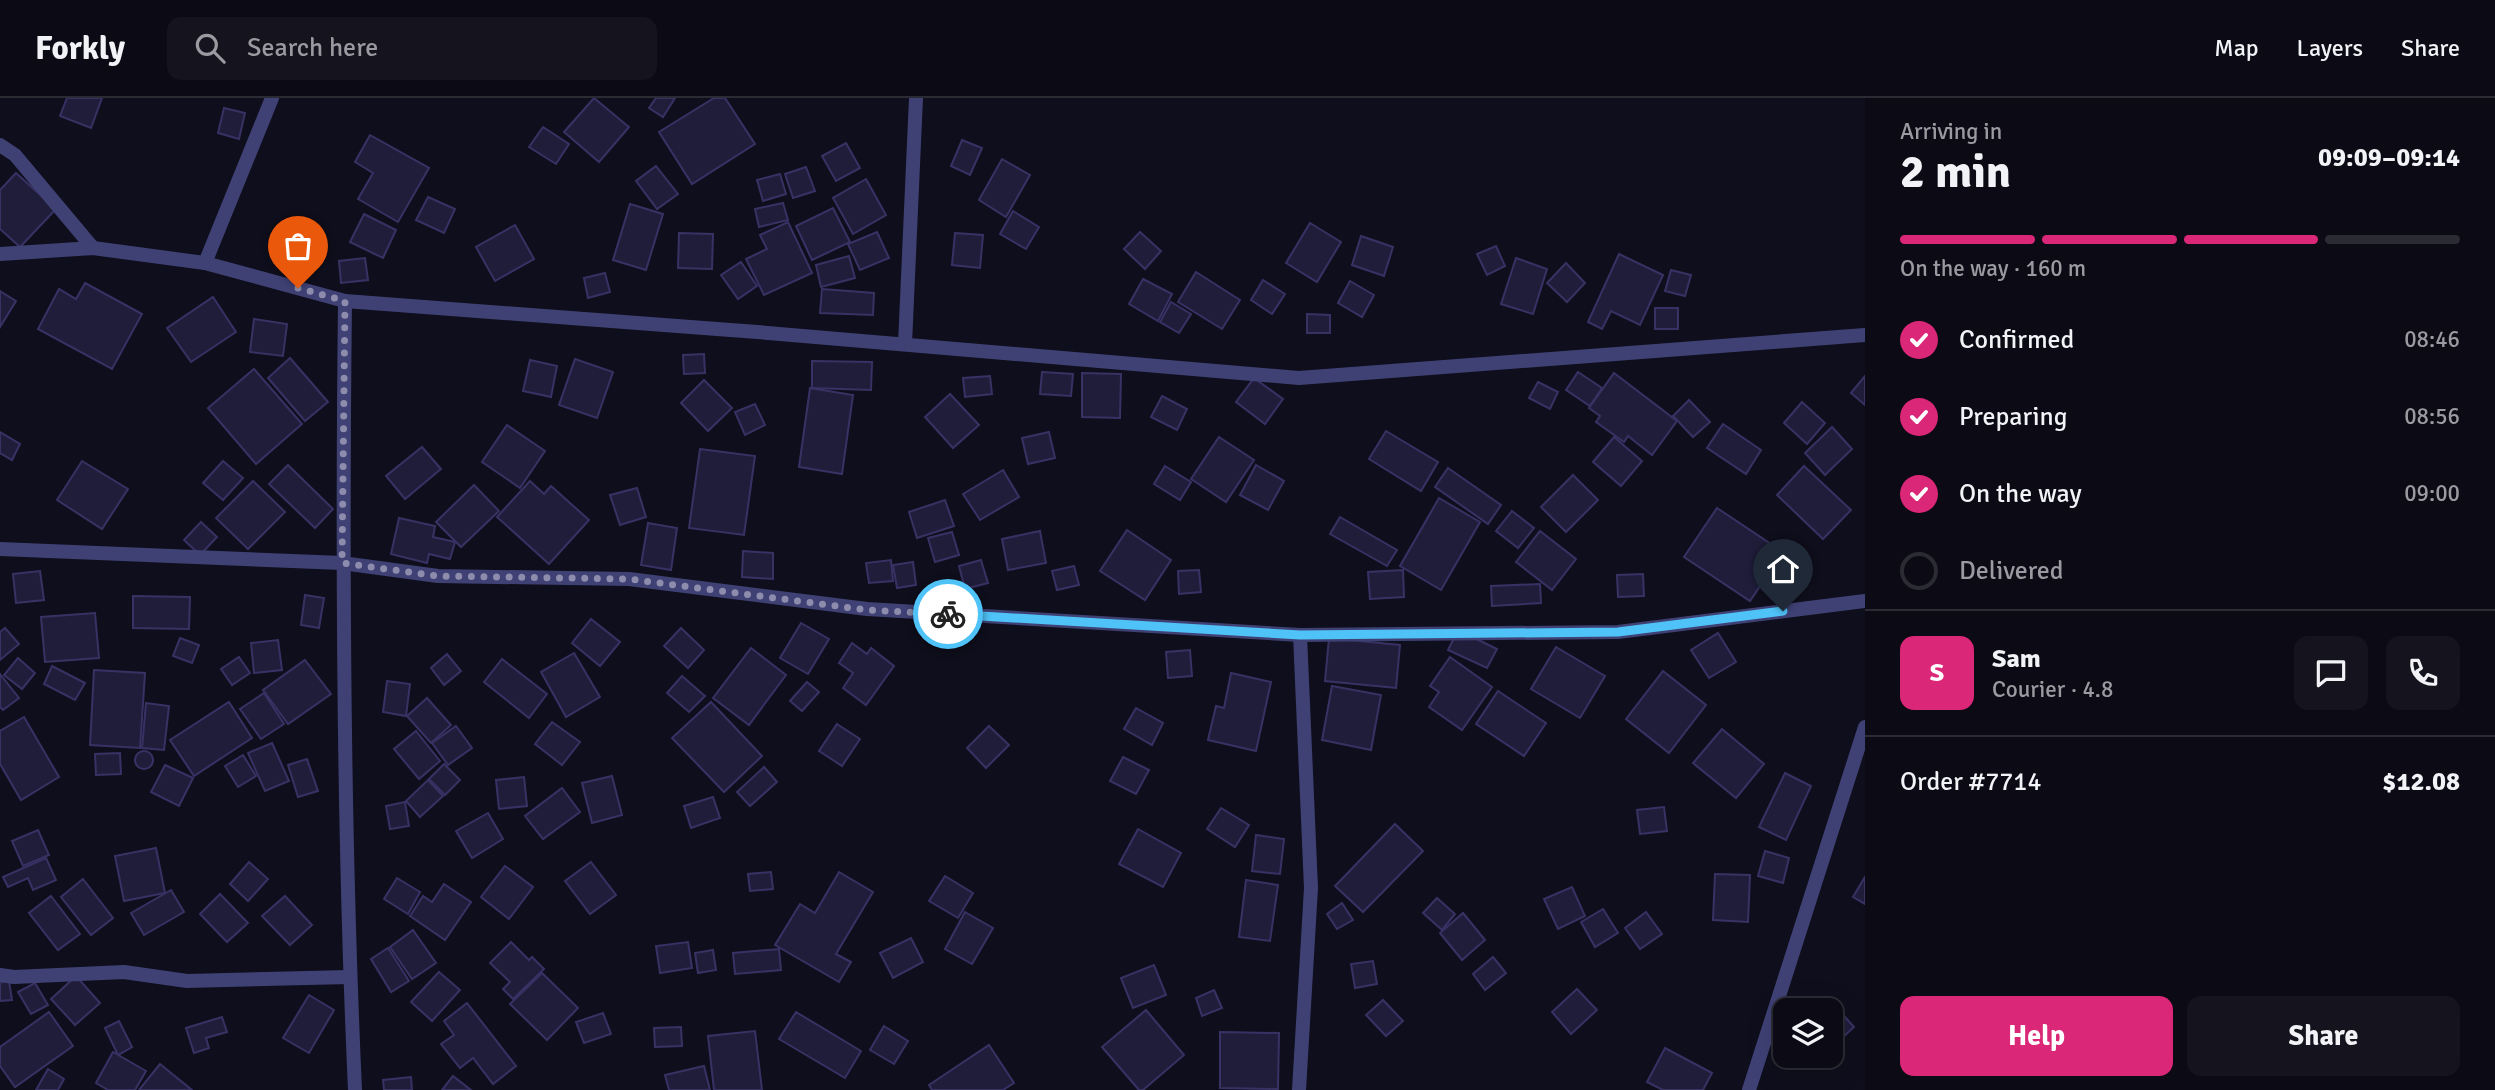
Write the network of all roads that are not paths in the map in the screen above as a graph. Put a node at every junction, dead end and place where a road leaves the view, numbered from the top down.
1 (272, 98) edge
2 (916, 98) edge
3 (0, 145) edge
4 (93, 248) junction
5 (0, 254) edge
6 (205, 263) junction
7 (345, 301) junction
8 (1865, 335) edge
9 (905, 344) junction
10 (0, 549) edge
11 (342, 563) junction
12 (1865, 601) edge
13 (1300, 635) junction
14 (1865, 727) edge
15 (0, 975) edge
16 (350, 977) junction
17 (355, 1090) edge
18 (1300, 1090) edge
19 (1749, 1090) edge

1 - 6 street
2 - 9 street
3 - 4 street
4 - 5 street
4 - 6 street
6 - 7 street
7 - 9 street
7 - 11 street
8 - 9 street
10 - 11 street
11 - 13 street
11 - 16 street
12 - 13 street
13 - 18 street
14 - 19 street
15 - 16 street
16 - 17 street

